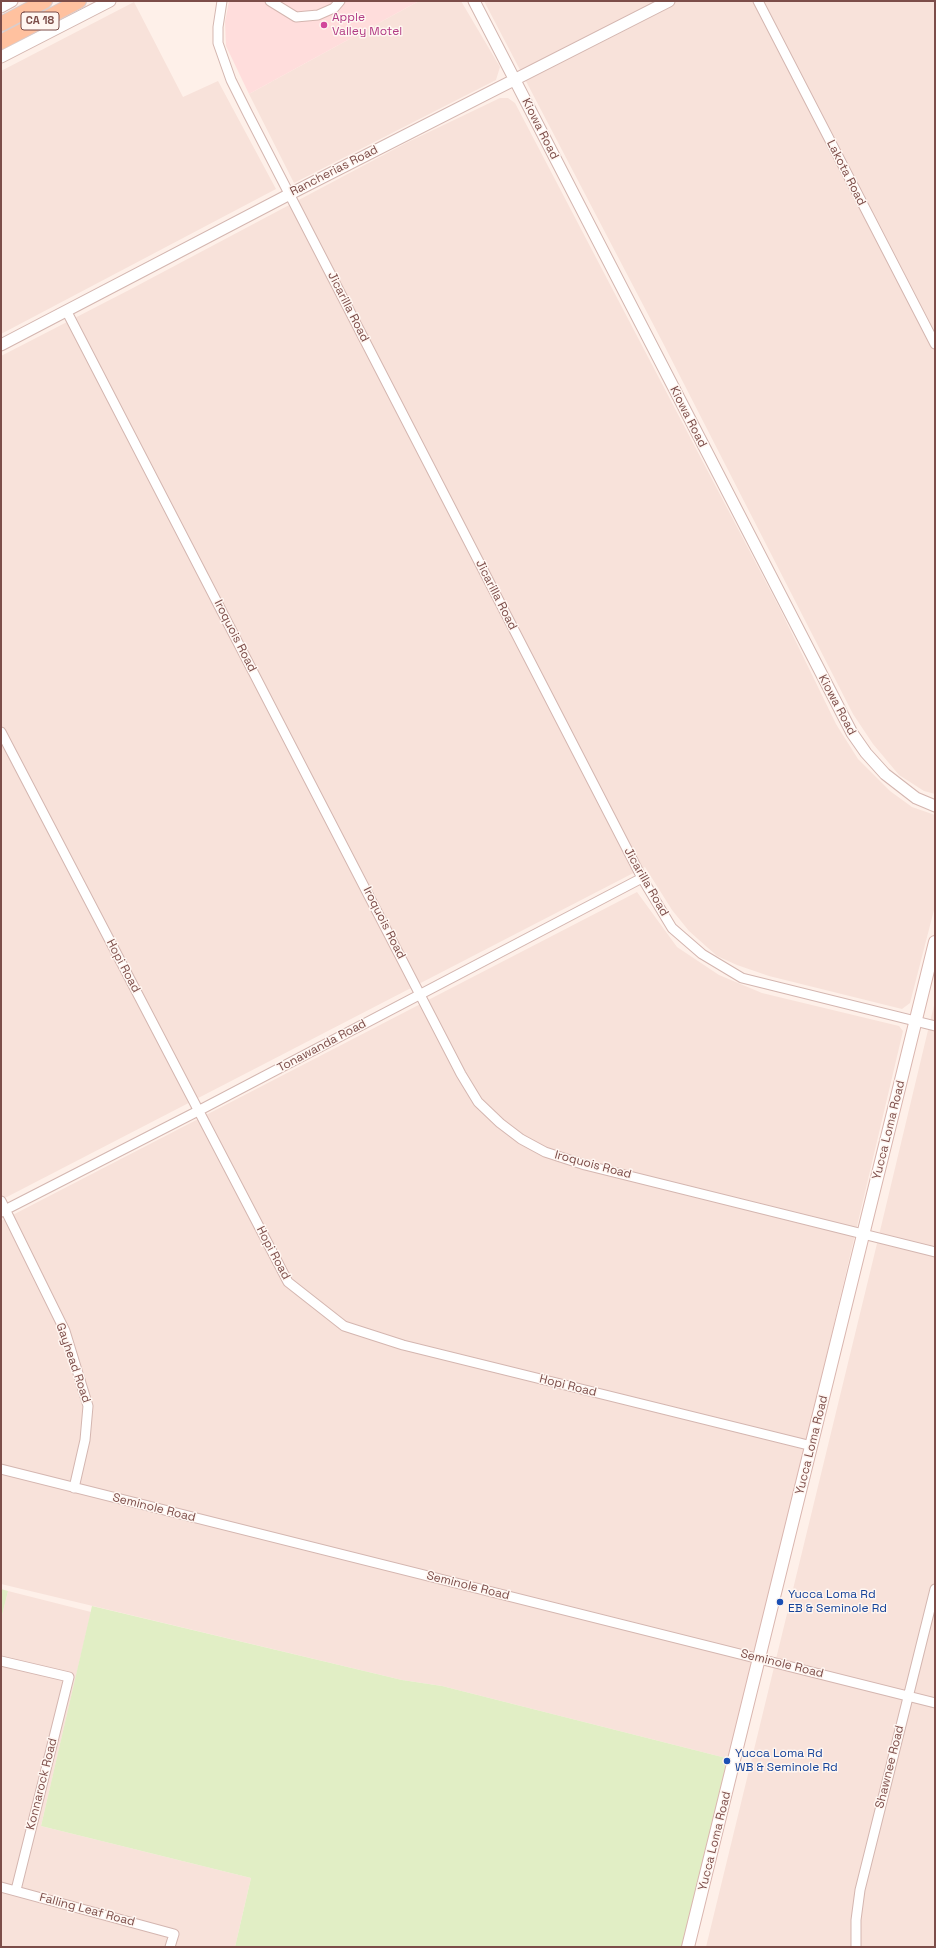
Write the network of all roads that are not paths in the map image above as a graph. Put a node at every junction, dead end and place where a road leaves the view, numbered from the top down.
1 (12, 1) edge
2 (45, 1) edge
3 (79, 1) edge
4 (110, 1) edge
5 (222, 1) edge
6 (270, 1) edge
7 (340, 1) edge
8 (474, 1) edge
9 (669, 1) edge
10 (758, 1) edge
11 (1, 7) edge
12 (1, 24) edge
13 (1, 42) edge
14 (1, 57) edge
15 (514, 79) junction
16 (290, 194) junction
17 (67, 312) junction
18 (935, 344) edge
19 (1, 345) edge
20 (1, 732) edge
21 (935, 806) edge
22 (642, 878) junction
23 (935, 942) edge
24 (420, 995) junction
25 (916, 1022) junction
26 (935, 1026) edge
27 (198, 1111) junction
28 (1, 1201) edge
29 (3, 1211) edge
30 (864, 1234) junction
31 (935, 1252) edge
32 (812, 1446) junction
33 (1, 1469) edge
34 (74, 1488) junction
35 (935, 1589) edge
36 (759, 1658) junction
37 (1, 1661) edge
38 (908, 1696) junction
39 (935, 1703) edge
40 (1, 1887) edge
41 (16, 1890) junction
42 (170, 1947) edge
43 (688, 1947) edge
44 (856, 1947) edge

1 - 11 street
2 - 12 main road, CA 18
3 - 13 main road, CA 18
4 - 14 street
5 - 16 street, Jicarilla Road
6 - 7 street
8 - 15 street, Kiowa Road
9 - 15 street, Rancherias Road
10 - 18 street, Lakota Road
15 - 16 street, Rancherias Road
15 - 21 street, Kiowa Road
16 - 17 street, Rancherias Road
16 - 22 street, Jicarilla Road
17 - 19 street, Rancherias Road
17 - 24 street, Iroquois Road
20 - 27 street, Hopi Road
22 - 24 street, Tonawanda Road
22 - 25 street, Jicarilla Road
23 - 25 main road, Yucca Loma Road
24 - 27 street, Tonawanda Road
24 - 30 street, Iroquois Road
25 - 26 street, Jicarilla Road
25 - 30 main road, Yucca Loma Road
27 - 29 street, Tonawanda Road
27 - 32 street, Hopi Road
28 - 29 street, Gayhead Road
29 - 34 street, Gayhead Road
30 - 31 street, Iroquois Road
30 - 32 main road, Yucca Loma Road
32 - 36 main road, Yucca Loma Road
33 - 34 street, Seminole Road
34 - 36 street, Seminole Road
35 - 38 street, Shawnee Road
36 - 38 street, Seminole Road
36 - 43 main road, Yucca Loma Road
37 - 41 street, Konnarock Road
38 - 39 street, Seminole Road
38 - 44 street, Shawnee Road
40 - 41 street, Falling Leaf Road
41 - 42 street, Falling Leaf Road

